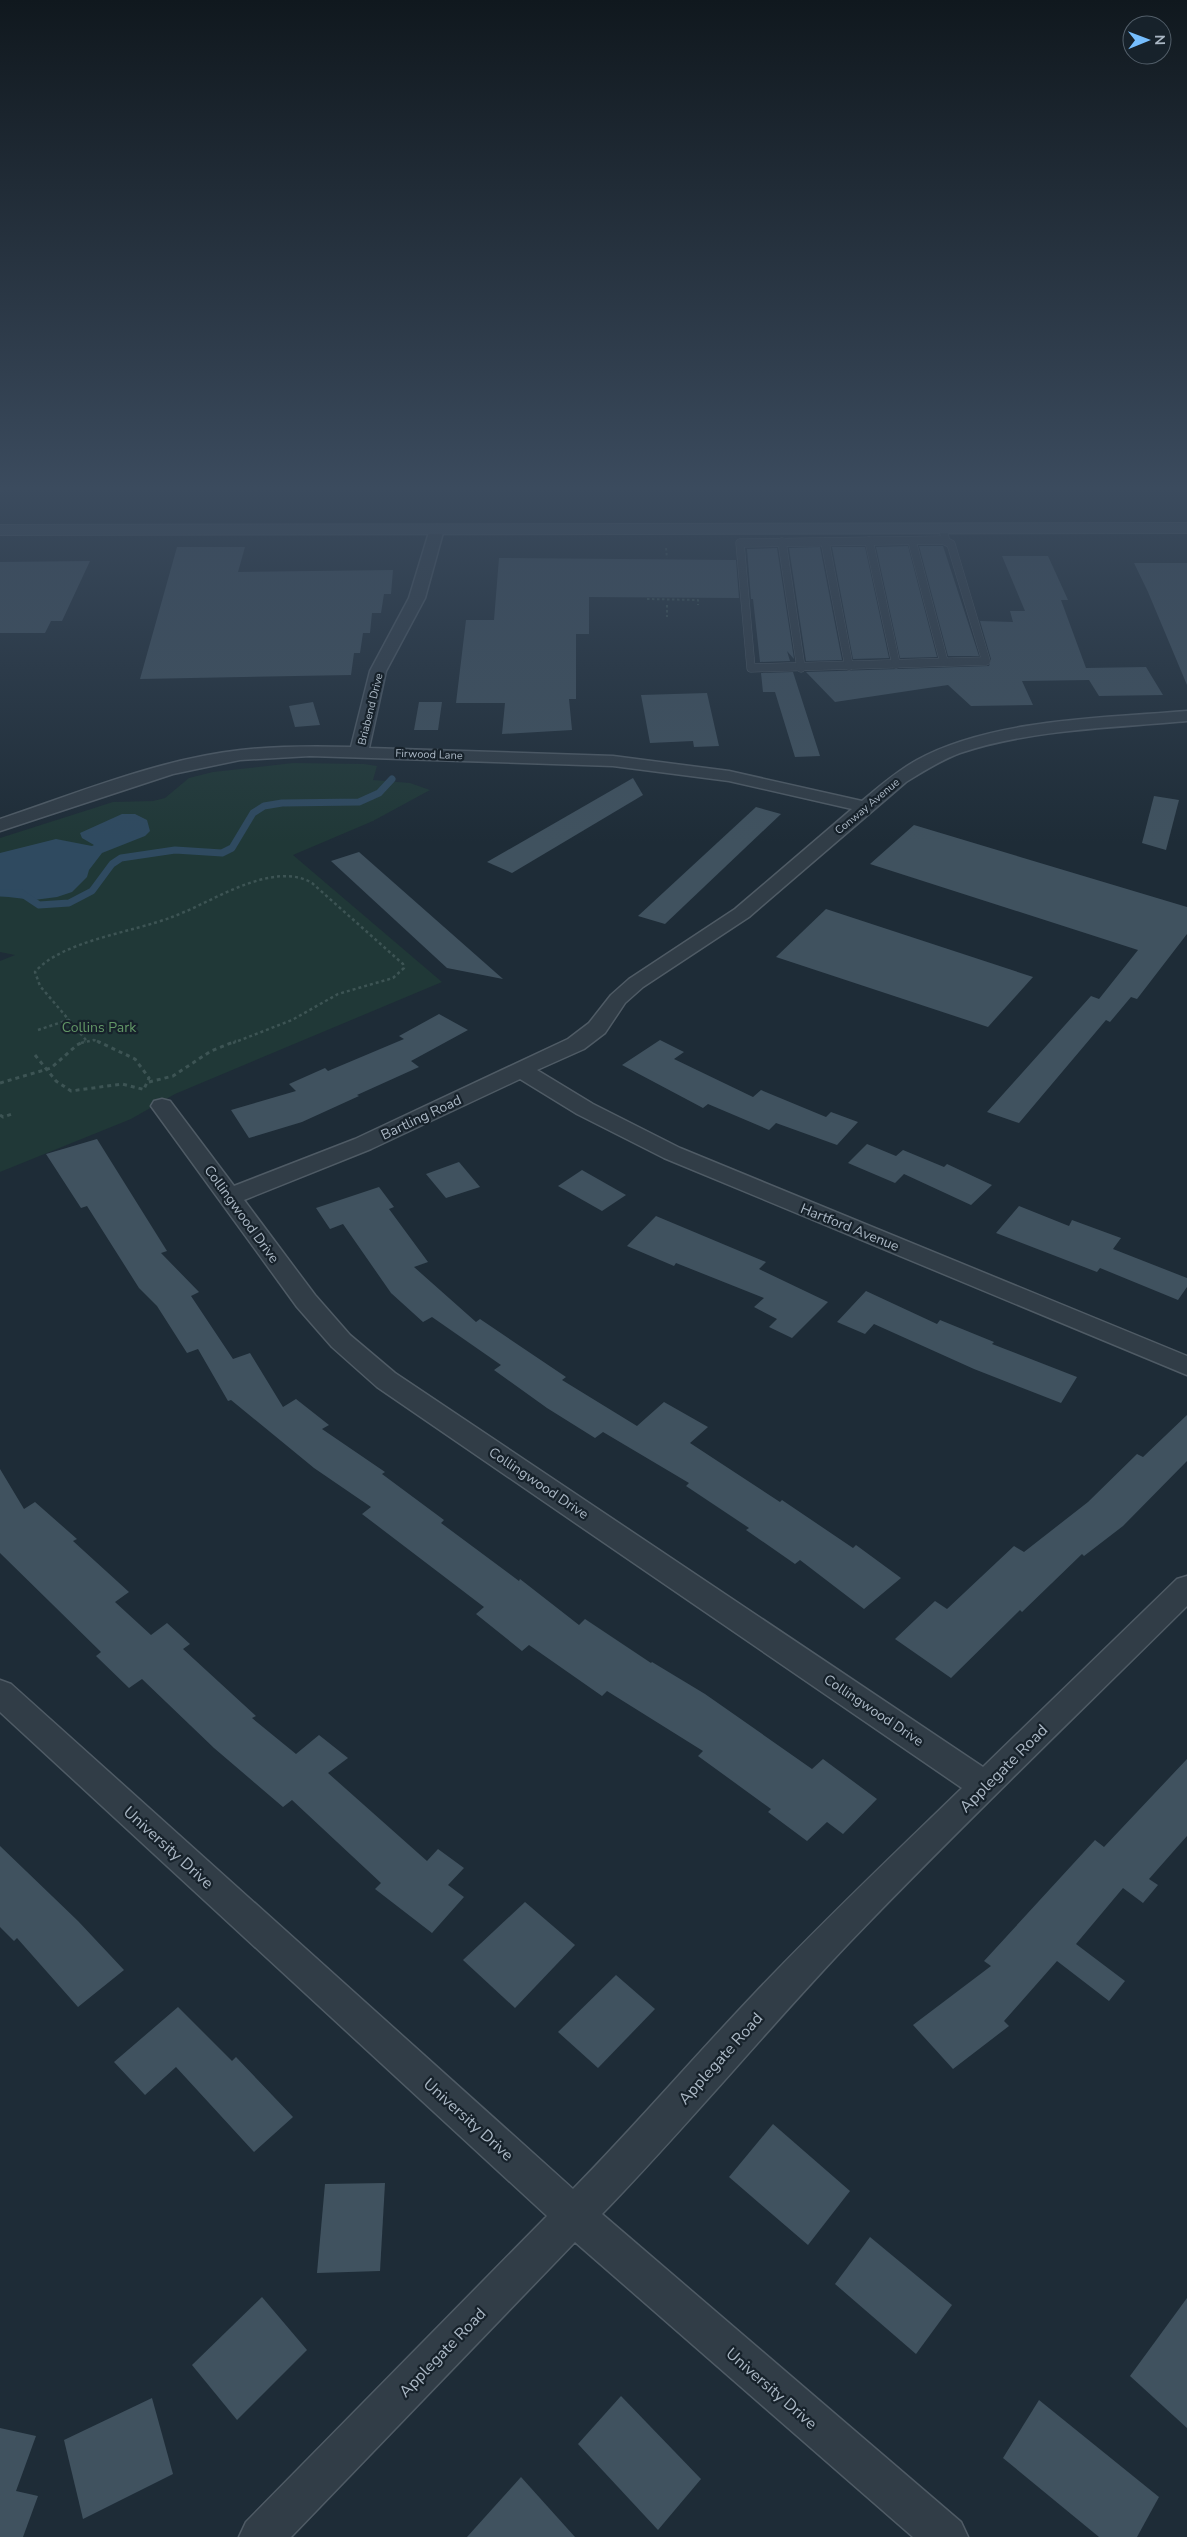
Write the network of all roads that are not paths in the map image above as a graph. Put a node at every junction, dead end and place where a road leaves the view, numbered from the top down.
1 (413, 605) edge
2 (746, 605) edge
3 (792, 605) edge
4 (838, 605) edge
5 (883, 605) edge
6 (929, 605) edge
7 (970, 605) edge
8 (944, 662) junction
9 (896, 664) junction
10 (849, 666) junction
11 (801, 668) junction
12 (1187, 716) edge
13 (359, 752) junction
14 (865, 807) junction
15 (0, 825) edge
16 (603, 1020) joint
17 (521, 1070) junction
18 (153, 1097) road end
19 (229, 1197) junction
20 (1187, 1366) edge
21 (1187, 1587) edge
22 (0, 1693) edge
23 (985, 1786) junction
24 (575, 2216) junction
25 (261, 2537) edge
26 (946, 2537) edge

1 - 13 street, Briabend Drive
2 - 11 lane
3 - 11 lane
4 - 10 lane
5 - 9 lane
6 - 8 lane
7 - 8 lane
8 - 9 lane
9 - 10 lane
10 - 11 lane
12 - 14 street, Conway Avenue
13 - 14 street, Firwood Lane
13 - 15 street, Firwood Lane
14 - 16 street, Conway Avenue
16 - 17 street, Bartling Road
17 - 19 street, Bartling Road
17 - 20 street, Hartford Avenue
18 - 19 street, Collingwood Drive
19 - 23 street, Collingwood Drive
21 - 23 street, Applegate Road
22 - 24 street, University Drive
23 - 24 street, Applegate Road
24 - 25 street, Applegate Road
24 - 26 street, University Drive

